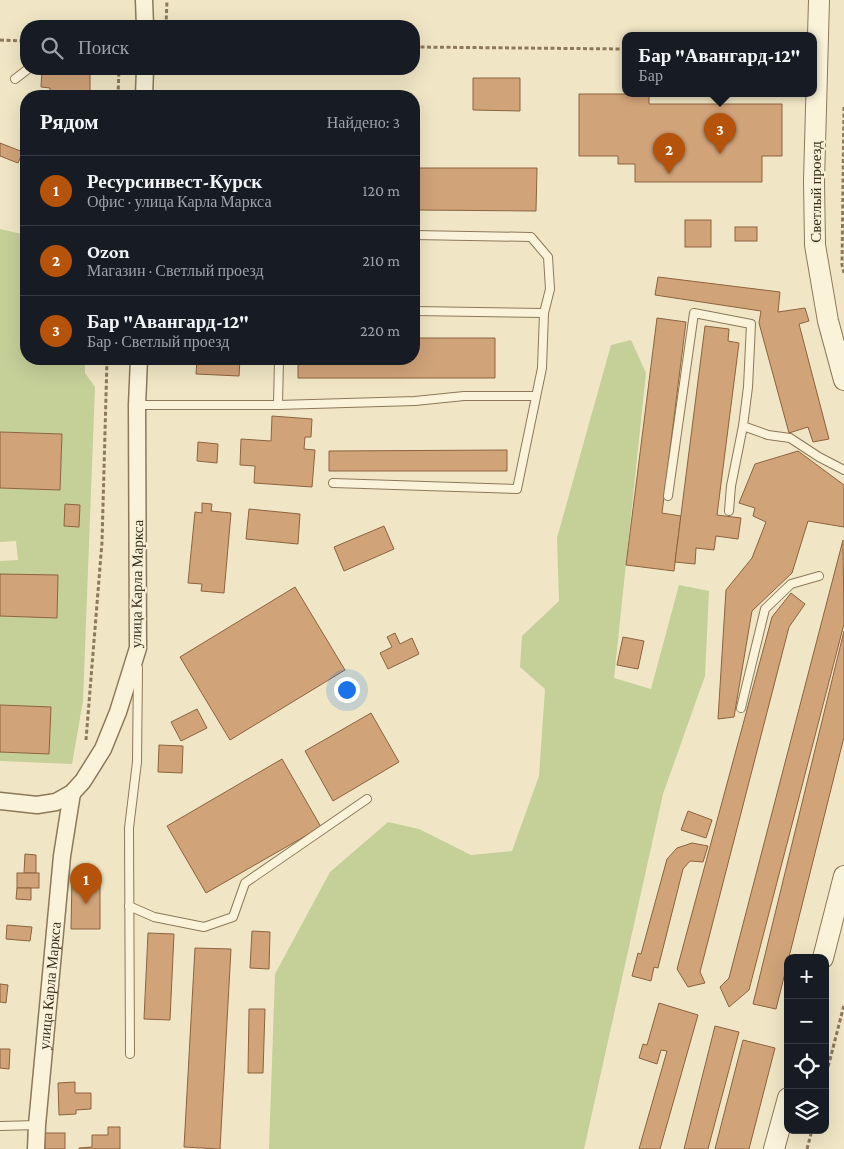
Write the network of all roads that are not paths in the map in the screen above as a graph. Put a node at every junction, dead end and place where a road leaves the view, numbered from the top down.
1 (144, 0) edge
2 (819, 0) edge
3 (145, 20) edge
4 (817, 72) edge
5 (20, 75) edge
6 (145, 75) edge
7 (15, 79) dead end
8 (144, 90) edge
9 (816, 97) edge
10 (420, 236) edge
11 (420, 311) edge
12 (544, 313) junction
13 (139, 365) edge
14 (279, 365) edge
15 (844, 380) edge
16 (536, 396) junction
17 (137, 405) junction
18 (278, 405) junction
19 (742, 426) junction
20 (844, 470) edge
21 (333, 483) dead end
22 (668, 496) dead end
23 (729, 511) dead end
24 (819, 576) dead end
25 (138, 648) junction
26 (741, 708) dead end
27 (72, 793) junction
28 (367, 799) dead end
29 (0, 801) edge
30 (844, 876) edge
31 (129, 906) junction
32 (825, 954) edge
33 (130, 1054) dead end
34 (784, 1113) edge
35 (37, 1125) junction
36 (0, 1126) edge
37 (36, 1149) edge
38 (774, 1149) edge

1 - 3 street
2 - 4 street, Светлый проезд
5 - 7 lane
6 - 8 street
9 - 15 street, Светлый проезд
10 - 12 lane
11 - 12 lane
12 - 16 lane
13 - 17 street, улица Карла Маркса
14 - 18 lane
16 - 18 lane
16 - 21 lane
17 - 18 lane
17 - 25 street, улица Карла Маркса
19 - 20 lane
19 - 22 lane
19 - 23 lane
24 - 26 lane
25 - 27 street, улица Карла Маркса
25 - 31 lane
27 - 29 street, улица Карла Маркса
27 - 35 street, улица Карла Маркса
28 - 31 lane
30 - 32 street
31 - 33 lane
34 - 38 street
35 - 36 lane
35 - 37 street, улица Карла Маркса

